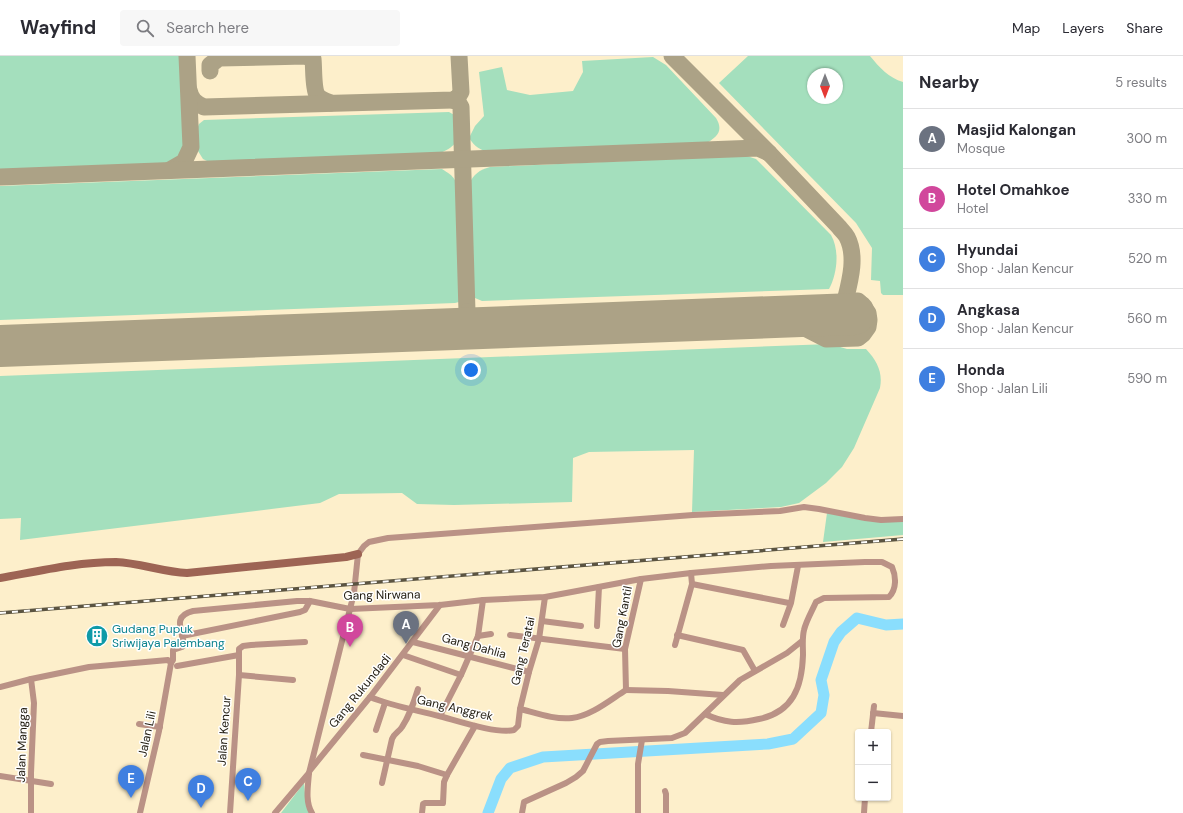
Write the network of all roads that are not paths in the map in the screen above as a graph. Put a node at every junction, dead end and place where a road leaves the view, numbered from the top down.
1 (903, 519) edge
2 (358, 554) junction
3 (798, 566) junction
4 (691, 573) junction
5 (0, 578) edge
6 (641, 579) junction
7 (692, 584) junction
8 (599, 587) junction
9 (545, 597) junction
10 (483, 600) junction
11 (310, 601) junction
12 (789, 604) junction
13 (440, 605) junction
14 (350, 609) junction
15 (542, 621) junction
16 (580, 626) dead end
17 (597, 626) dead end
18 (783, 626) dead end
19 (491, 634) dead end
20 (510, 635) dead end
21 (677, 635) junction
22 (182, 636) junction
23 (478, 636) junction
24 (539, 639) junction
25 (802, 641) junction
26 (305, 642) dead end
27 (413, 642) junction
28 (675, 645) dead end
29 (625, 649) junction
30 (239, 655) junction
31 (402, 655) junction
32 (469, 657) junction
33 (172, 663) junction
34 (755, 671) junction
35 (529, 672) junction
36 (239, 675) junction
37 (461, 675) junction
38 (31, 679) junction
39 (293, 680) dead end
40 (0, 687) edge
41 (418, 689) dead end
42 (626, 690) junction
43 (723, 695) junction
44 (370, 697) junction
45 (385, 703) junction
46 (874, 706) dead end
47 (412, 709) junction
48 (520, 709) junction
49 (873, 713) junction
50 (705, 714) junction
51 (440, 716) junction
52 (903, 716) edge
53 (139, 724) dead end
54 (475, 726) junction
55 (160, 727) junction
56 (871, 729) edge
57 (376, 730) dead end
58 (642, 740) junction
59 (362, 755) dead end
60 (387, 760) junction
61 (309, 772) junction
62 (447, 775) junction
63 (0, 776) edge
64 (31, 780) junction
65 (382, 783) dead end
66 (51, 784) dead end
67 (665, 791) dead end
68 (865, 801) edge
69 (31, 813) edge
70 (140, 813) edge
71 (230, 813) edge
72 (275, 813) edge
73 (312, 813) edge
74 (422, 813) edge
75 (522, 813) edge
76 (638, 813) edge
77 (666, 813) edge
78 (864, 813) edge

1 - 2 street
2 - 5 street
2 - 14 street
3 - 4 street, Gang Nirwana
3 - 12 street
3 - 25 street, Gang Nirwana
4 - 6 street, Gang Nirwana
4 - 7 street
6 - 8 street, Gang Nirwana
6 - 29 street, Gang Kantil
7 - 12 street
7 - 21 street
8 - 9 street, Gang Nirwana
8 - 17 street
9 - 10 street, Gang Nirwana
9 - 15 street, Gang Teratai
10 - 13 street, Gang Nirwana
10 - 23 street
11 - 14 street, Gang Nirwana
11 - 22 street
11 - 22 street, Gang Nirwana
12 - 18 street
13 - 14 street, Gang Nirwana
13 - 27 street, Gang Rukundadi
14 - 61 street
15 - 16 street
15 - 24 street, Gang Teratai
19 - 23 street
20 - 24 street
21 - 28 street
21 - 34 street
22 - 33 street
23 - 32 street
24 - 29 street
24 - 35 street, Gang Teratai
25 - 34 street
25 - 50 street
26 - 30 street
27 - 31 street, Gang Rukundadi
27 - 32 street, Gang Dahlia
29 - 42 street, Gang Kantil
30 - 33 street
30 - 36 street, Jalan Kencur
31 - 37 street
31 - 44 street, Gang Rukundadi
32 - 35 street, Gang Dahlia
32 - 37 street
33 - 38 street
33 - 55 street, Jalan Lili
34 - 43 street
35 - 48 street, Gang Teratai
36 - 39 street
36 - 71 street, Jalan Kencur
37 - 51 street
38 - 40 street
38 - 64 street, Jalan Mangga
41 - 47 street
42 - 43 street
42 - 48 street
43 - 50 street
44 - 45 street, Gang Anggrek
44 - 61 street, Gang Rukundadi
45 - 47 street, Gang Anggrek
45 - 57 street
46 - 49 street
47 - 51 street, Gang Anggrek
47 - 60 street
48 - 54 street, Gang Anggrek
49 - 52 street
49 - 56 street
50 - 58 street
51 - 54 street, Gang Anggrek
53 - 55 street
54 - 62 street
55 - 70 street, Jalan Lili
58 - 75 street
58 - 76 street
59 - 60 street
60 - 62 street
60 - 65 street
61 - 72 street, Gang Rukundadi
61 - 73 street
62 - 74 street
63 - 64 street
64 - 66 street
64 - 69 street, Jalan Mangga
67 - 77 street
68 - 78 street

